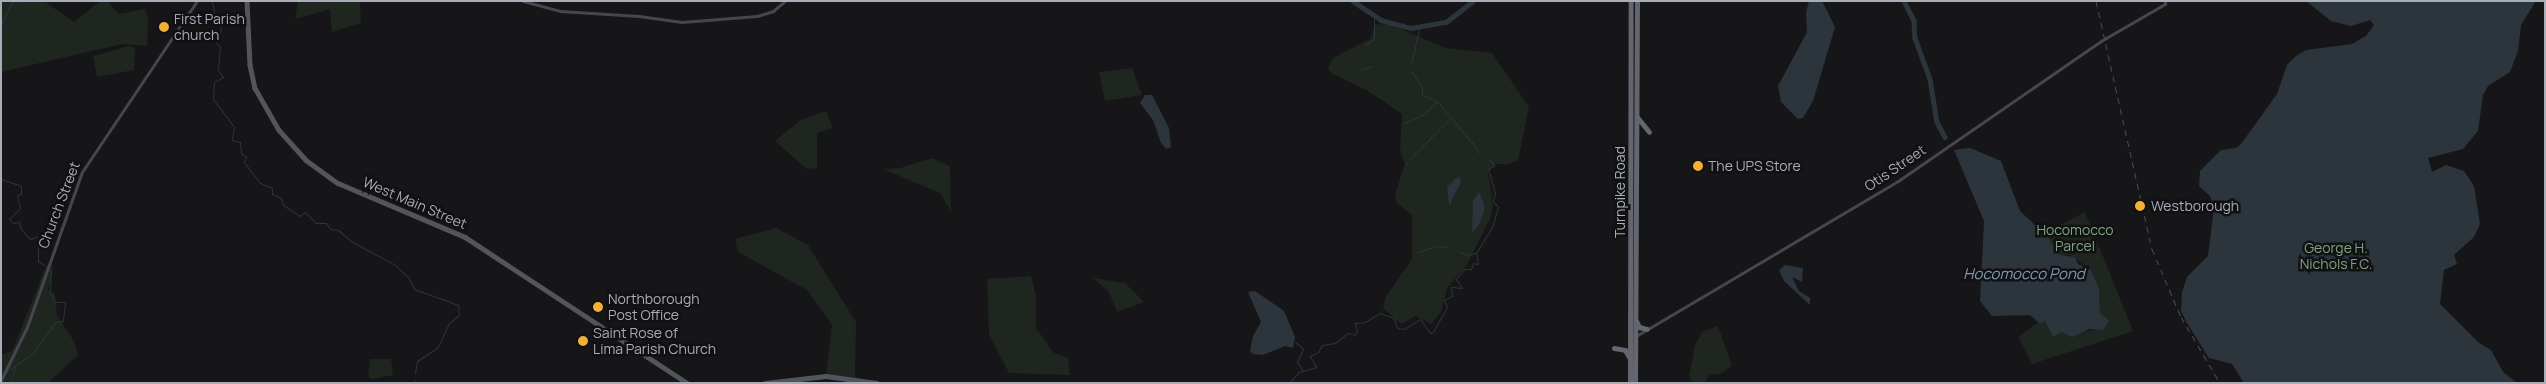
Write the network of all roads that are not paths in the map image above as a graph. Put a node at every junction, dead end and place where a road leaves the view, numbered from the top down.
1 (197, 1) edge
2 (247, 1) edge
3 (523, 1) edge
4 (784, 1) edge
5 (1631, 1) edge
6 (1637, 1) edge
7 (2165, 3) edge
8 (1637, 117) junction
9 (1649, 132) dead end
10 (1636, 320) junction
11 (1647, 329) junction
12 (1633, 338) junction
13 (1614, 348) dead end
14 (1630, 364) junction
15 (1, 380) edge
16 (687, 383) edge
17 (765, 383) edge
18 (877, 383) edge
19 (1630, 383) edge
20 (1636, 383) edge

1 - 15 main road, Church Street
2 - 16 main road, West Main Street
3 - 4 main road
5 - 12 highway, Turnpike Road
6 - 8 highway, Turnpike Road
7 - 11 main road, Otis Street, bridge
8 - 9 highway
8 - 10 highway, Turnpike Road
10 - 11 highway
10 - 12 highway, Turnpike Road
11 - 12 main road, Otis Street
12 - 14 highway, Turnpike Road
12 - 20 highway, Turnpike Road
13 - 14 highway
14 - 19 highway, Turnpike Road
17 - 18 main road

